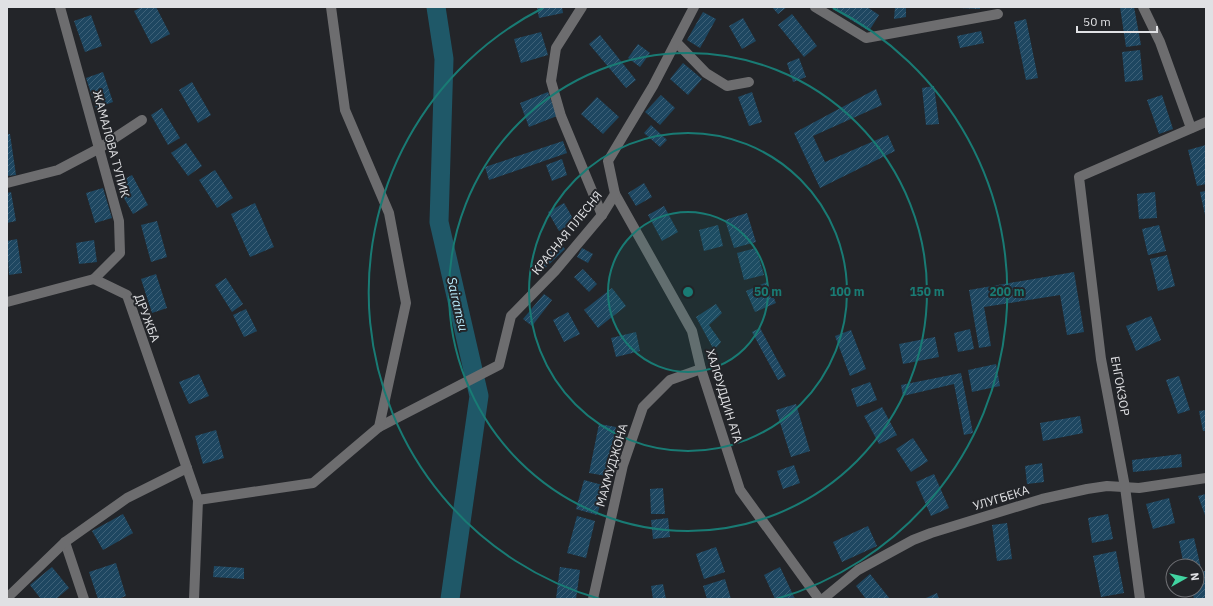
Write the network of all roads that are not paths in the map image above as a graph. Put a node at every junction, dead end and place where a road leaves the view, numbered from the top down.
1 (60, 7) edge
2 (331, 7) edge
3 (582, 7) edge
4 (694, 7) edge
5 (815, 7) edge
6 (1143, 7) edge
7 (998, 14) dead end
8 (676, 42) junction
9 (749, 82) dead end
10 (142, 120) dead end
11 (1206, 122) edge
12 (1192, 128) junction
13 (98, 149) junction
14 (7, 183) edge
15 (615, 194) junction
16 (602, 214) junction
17 (94, 279) junction
18 (7, 302) edge
19 (701, 369) junction
20 (379, 427) junction
21 (187, 468) junction
22 (1206, 478) edge
23 (1125, 487) junction
24 (198, 500) junction
25 (65, 542) junction
26 (7, 598) edge
27 (84, 599) edge
28 (194, 599) edge
29 (593, 599) edge
30 (819, 599) edge
31 (823, 599) edge
32 (1140, 599) edge

1 - 13 street, ЖАМАЛОВА ТУПИК
2 - 20 street
3 - 16 street
4 - 8 street, КРАСНАЯ ПЛЕСНЯ
5 - 7 street
6 - 12 street
8 - 9 street
8 - 15 street, КРАСНАЯ ПЛЕСНЯ
10 - 13 street
11 - 12 street
12 - 23 street, ЕНГОКЗОР
13 - 14 street
13 - 17 street, ЖАМАЛОВА ТУПИК
15 - 16 street, КРАСНАЯ ПЛЕСНЯ
15 - 19 street, ХАЛФУДДИН АТА
16 - 20 street, КРАСНАЯ ПЛЕСНЯ
17 - 18 street
17 - 21 street, ДРУЖБА
19 - 29 street, МАХМУДЖОНА
19 - 30 street, ХАЛФУДДИН АТА
20 - 24 street
21 - 24 street, ДРУЖБА
21 - 25 street
22 - 23 street, УЛУГБЕКА
23 - 31 street, УЛУГБЕКА
23 - 32 street, ЕНГОКЗОР
24 - 28 street
25 - 26 street
25 - 27 street

